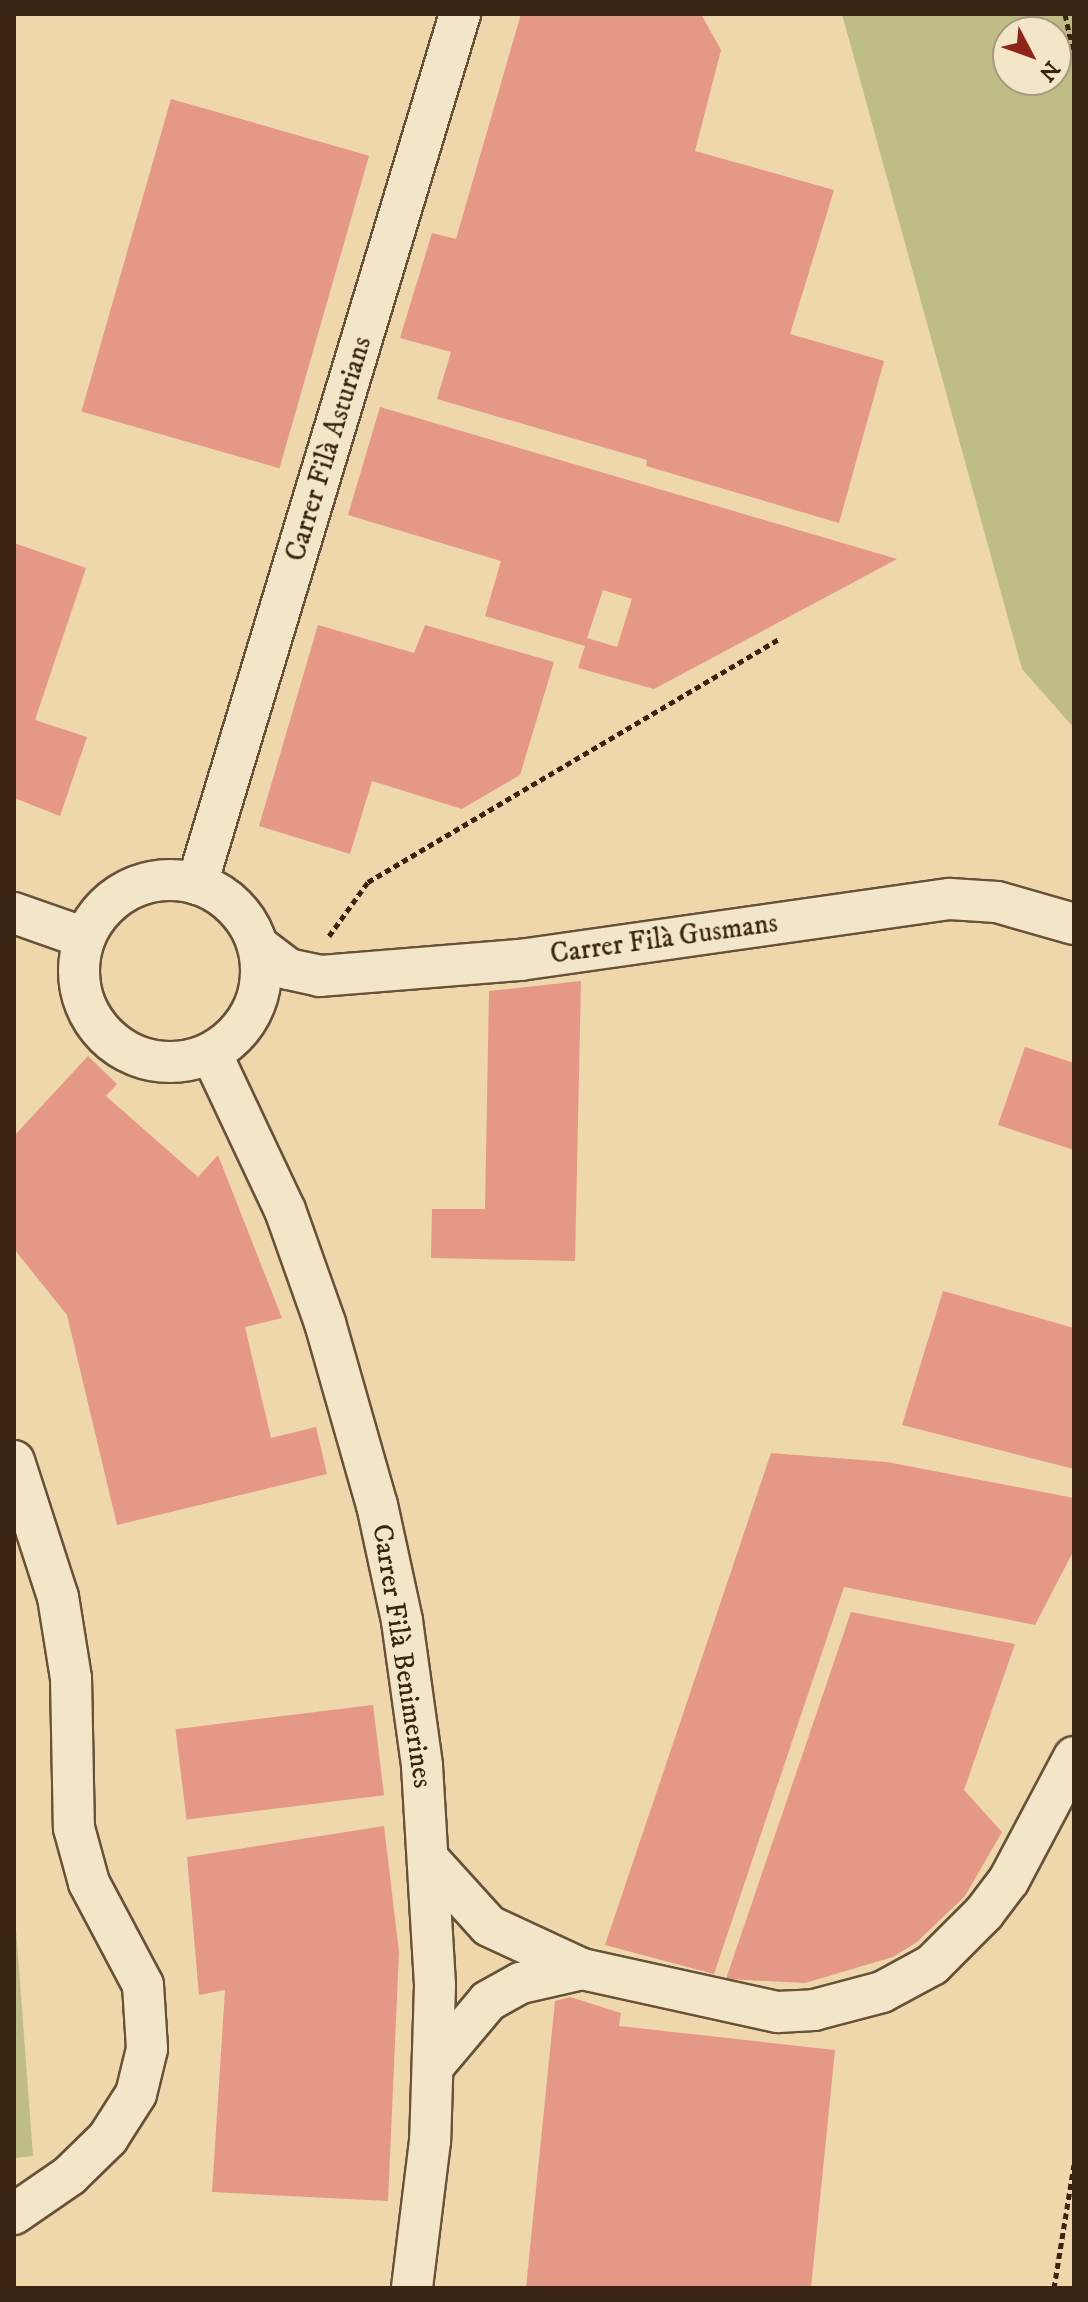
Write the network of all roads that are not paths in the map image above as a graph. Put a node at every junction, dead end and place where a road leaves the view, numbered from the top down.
1 (460, 14) edge
2 (197, 884) junction
3 (14, 913) edge
4 (1074, 924) edge
5 (85, 938) junction
6 (258, 946) junction
7 (211, 1053) junction
8 (14, 1461) edge
9 (1074, 1757) edge
10 (431, 1862) junction
11 (582, 1969) junction
12 (435, 2064) junction
13 (14, 2214) edge
14 (412, 2288) edge

1 - 2 street, Carrer Filà Asturians
2 - 5 street
2 - 6 street
3 - 5 street
4 - 6 street, Carrer Filà Gusmans
5 - 7 street
6 - 7 street
7 - 10 street, Carrer Filà Benimerines
8 - 13 street
9 - 11 street
10 - 11 street
10 - 12 street, Carrer Filà Benimerines
11 - 12 street
12 - 14 street, Carrer Filà Benimerines

